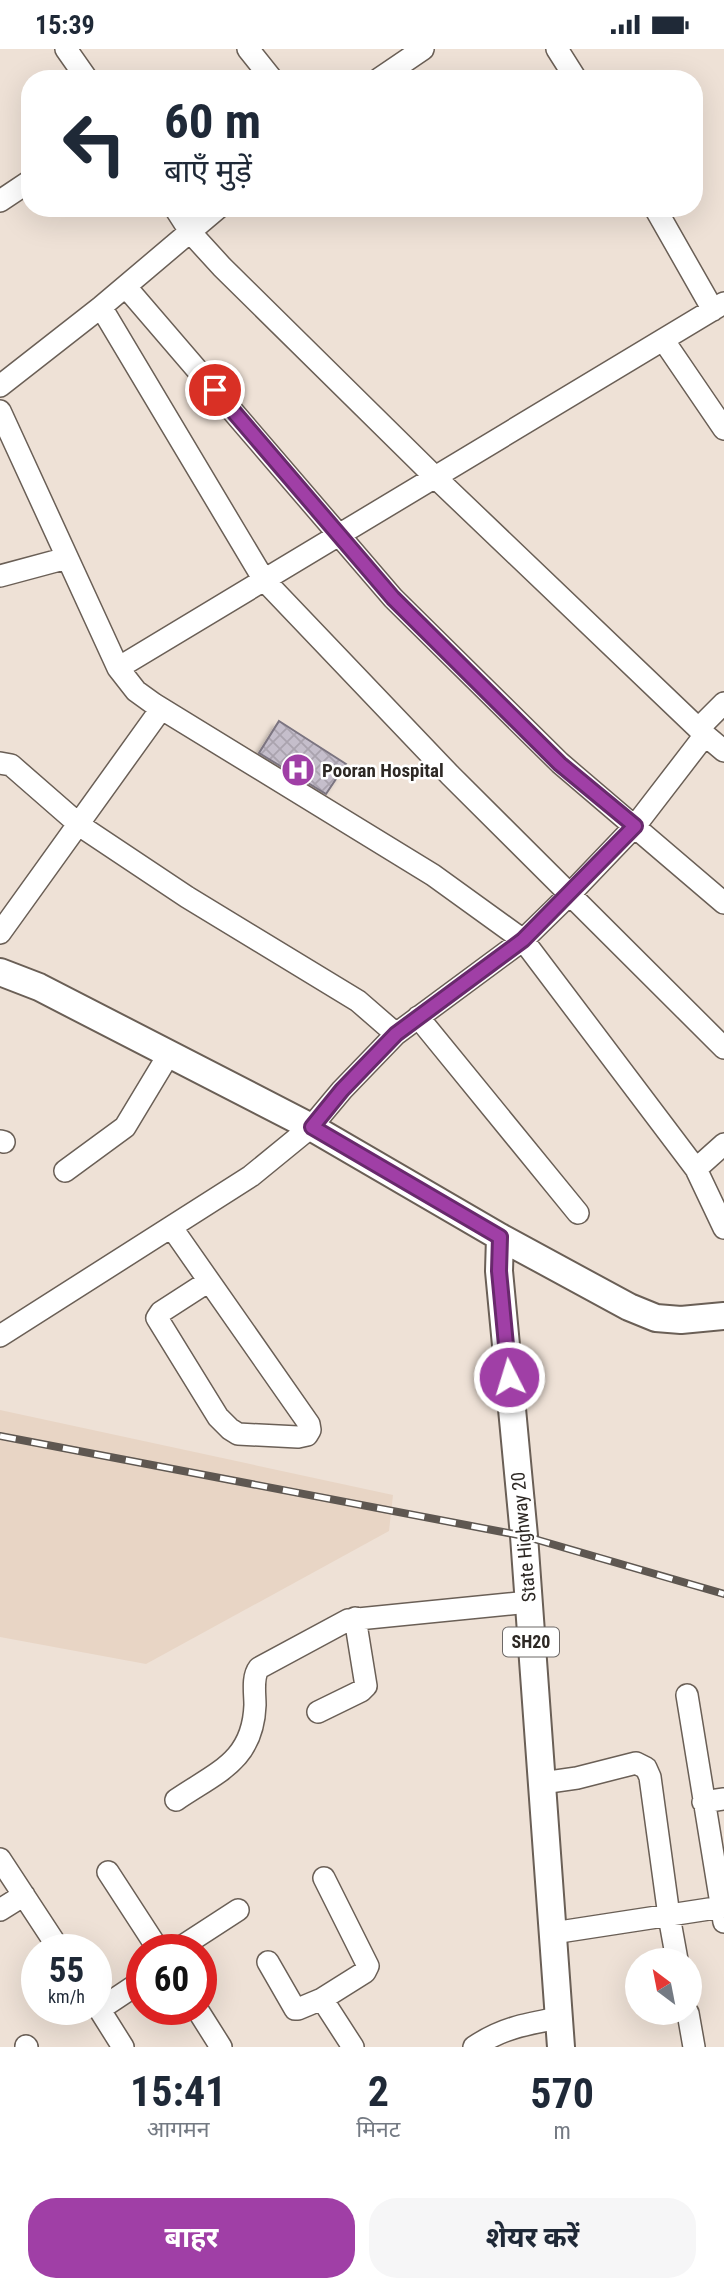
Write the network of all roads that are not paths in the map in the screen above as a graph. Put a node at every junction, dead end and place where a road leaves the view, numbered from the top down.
1 (66, 49) edge
2 (248, 49) edge
3 (423, 49) edge
4 (557, 49) edge
5 (81, 70) edge
6 (265, 70) edge
7 (392, 70) edge
8 (570, 70) edge
9 (21, 187) edge
10 (0, 201) edge
11 (181, 217) edge
12 (208, 217) edge
13 (661, 217) edge
14 (191, 233) junction
15 (126, 287) junction
16 (718, 306) edge
17 (101, 307) junction
18 (664, 341) junction
19 (0, 386) edge
20 (0, 411) edge
21 (724, 429) edge
22 (435, 477) junction
23 (338, 535) junction
24 (67, 558) junction
25 (0, 576) edge
26 (264, 580) junction
27 (118, 669) junction
28 (724, 703) edge
29 (161, 709) junction
30 (702, 732) junction
31 (724, 751) edge
32 (0, 762) edge
33 (77, 823) junction
34 (635, 826) junction
35 (570, 894) junction
36 (724, 904) edge
37 (0, 933) edge
38 (523, 940) junction
39 (0, 972) edge
40 (418, 1017) junction
41 (396, 1034) junction
42 (724, 1048) edge
43 (169, 1054) junction
44 (312, 1127) junction
45 (724, 1144) edge
46 (696, 1169) junction
47 (65, 1171) dead end
48 (578, 1213) dead end
49 (172, 1228) junction
50 (724, 1228) edge
51 (500, 1237) junction
52 (209, 1281) junction
53 (724, 1316) edge
54 (0, 1336) edge
55 (528, 1602) junction
56 (355, 1618) junction
57 (687, 1695) dead end
58 (318, 1712) dead end
59 (542, 1783) junction
60 (176, 1800) dead end
61 (713, 1801) edge
62 (0, 1859) edge
63 (108, 1872) dead end
64 (324, 1878) dead end
65 (24, 1895) junction
66 (0, 1910) edge
67 (238, 1910) dead end
68 (723, 1915) edge
69 (669, 1916) junction
70 (552, 1933) junction
71 (49, 1934) edge
72 (148, 1934) edge
73 (201, 1934) edge
74 (675, 1948) edge
75 (268, 1962) dead end
76 (322, 1999) junction
77 (559, 2018) junction
78 (109, 2025) edge
79 (207, 2025) edge
80 (690, 2025) edge
81 (123, 2047) edge
82 (221, 2047) edge
83 (353, 2047) edge
84 (474, 2047) edge
85 (561, 2047) edge
86 (694, 2047) edge

1 - 5 street
2 - 6 street
3 - 7 street
4 - 8 street
9 - 10 street
11 - 14 street
12 - 14 street
13 - 16 street
14 - 15 street
14 - 22 street
15 - 17 street
15 - 23 street
16 - 18 street
17 - 19 street
17 - 26 street
18 - 21 street
18 - 22 street
20 - 24 street
22 - 23 street
22 - 30 street
23 - 26 street
23 - 34 street
24 - 25 street
24 - 27 street
26 - 27 street
26 - 35 street
27 - 29 street
28 - 30 street
29 - 33 street
29 - 38 street
30 - 31 street
30 - 34 street
32 - 33 street
33 - 37 street
33 - 41 street
34 - 35 street
34 - 36 street
35 - 38 street
35 - 42 street
38 - 40 street
38 - 46 street
39 - 43 main road
40 - 41 street
40 - 48 street
41 - 44 street
43 - 44 main road
43 - 47 street
44 - 49 street
44 - 51 main road
45 - 46 street
46 - 50 street
49 - 52 street
49 - 54 street
51 - 53 main road
51 - 55 main road, State Highway 20 / SH20
52 - 52 street
55 - 56 street
55 - 59 main road, State Highway 20 / SH20
56 - 58 street
56 - 60 street
57 - 61 street
59 - 69 street
59 - 70 main road, State Highway 20 / SH20
61 - 68 street
62 - 65 street
63 - 72 street
64 - 76 street
65 - 66 street
65 - 71 street
67 - 73 street
68 - 69 street
69 - 70 street
69 - 74 street
70 - 77 main road, State Highway 20 / SH20
75 - 76 street
76 - 83 street
77 - 84 street
77 - 85 main road, State Highway 20 / SH20
78 - 81 street
79 - 82 street
80 - 86 street

